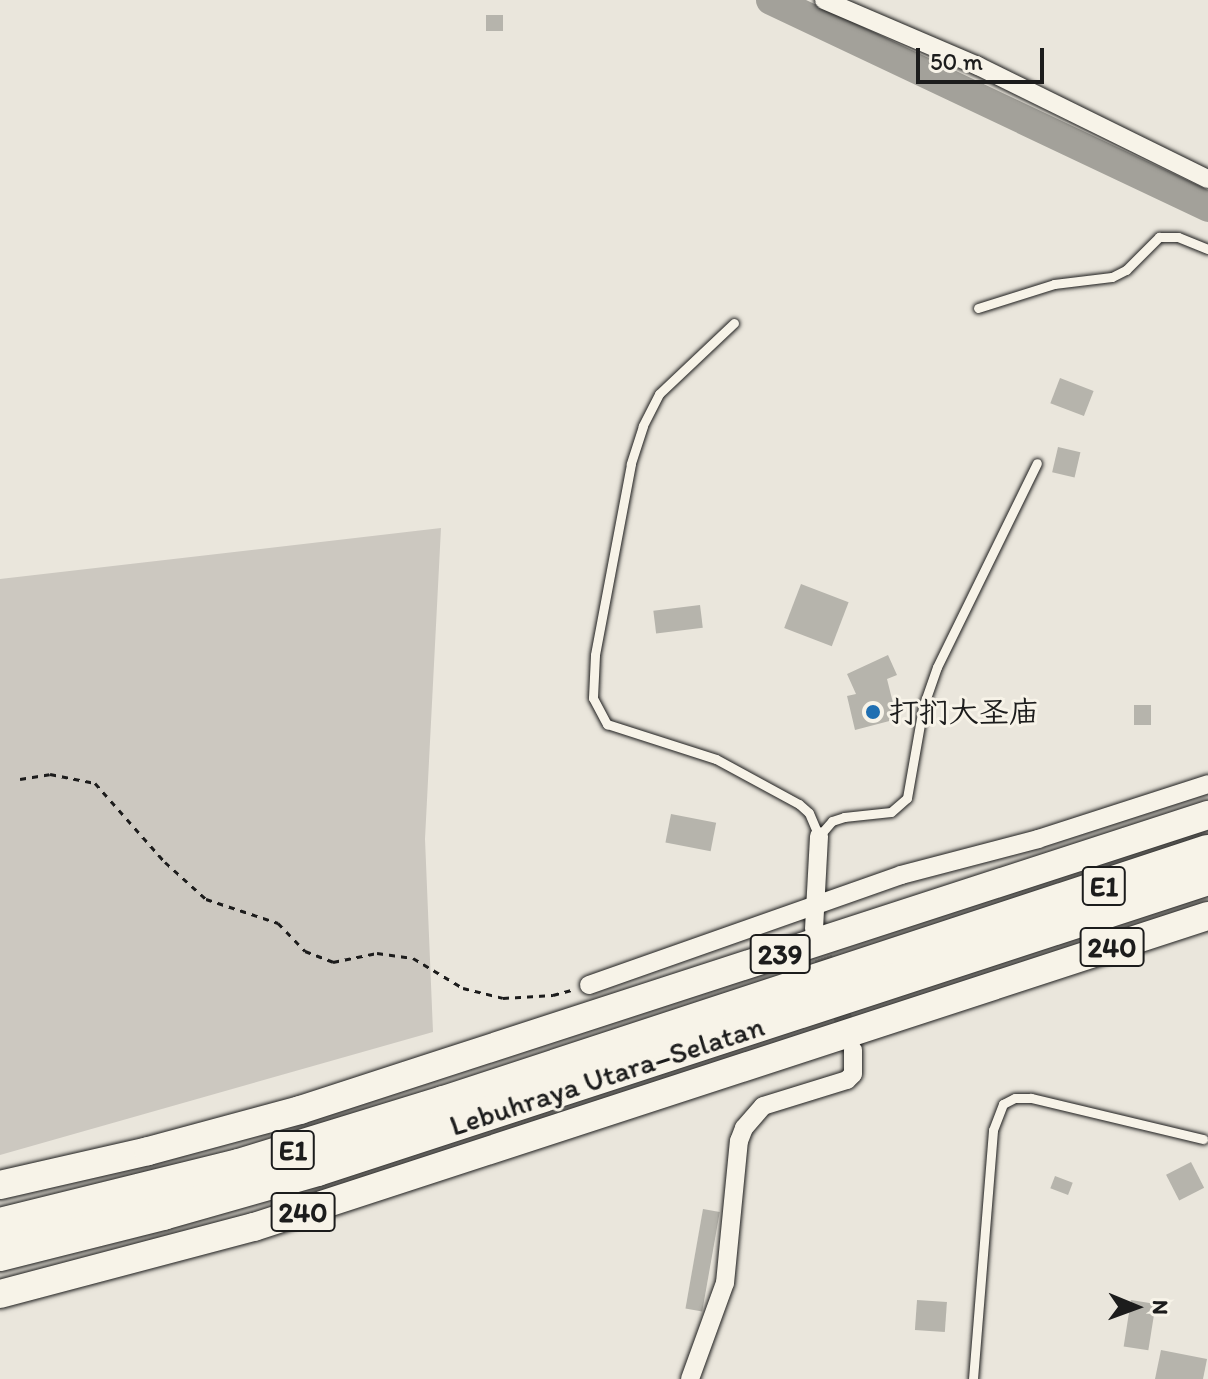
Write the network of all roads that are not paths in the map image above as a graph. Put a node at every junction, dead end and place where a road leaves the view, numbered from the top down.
1 (824, 0) edge
2 (866, 8) edge
3 (1208, 179) edge
4 (1208, 249) edge
5 (978, 308) dead end
6 (734, 323) dead end
7 (1037, 463) dead end
8 (1208, 784) edge
9 (1208, 815) edge
10 (819, 836) junction
11 (1208, 852) edge
12 (1208, 878) edge
13 (813, 905) junction
14 (1208, 916) edge
15 (814, 929) tunnel mouth
16 (589, 985) road end
17 (853, 1050) tunnel mouth
18 (1203, 1139) dead end
19 (0, 1185) edge
20 (0, 1225) edge
21 (0, 1254) edge
22 (0, 1294) edge
23 (690, 1379) edge
24 (973, 1379) edge

1 - 2 street
2 - 3 street
4 - 5 lane
6 - 10 lane
7 - 10 lane
8 - 13 street
9 - 19 main road, 239
10 - 13 street
11 - 20 highway, Lebuhraya Utara–Selatan / E1
12 - 21 highway, Lebuhraya Utara–Selatan / E1
13 - 15 street
13 - 16 street
14 - 22 main road, 240
17 - 23 street
18 - 24 lane

